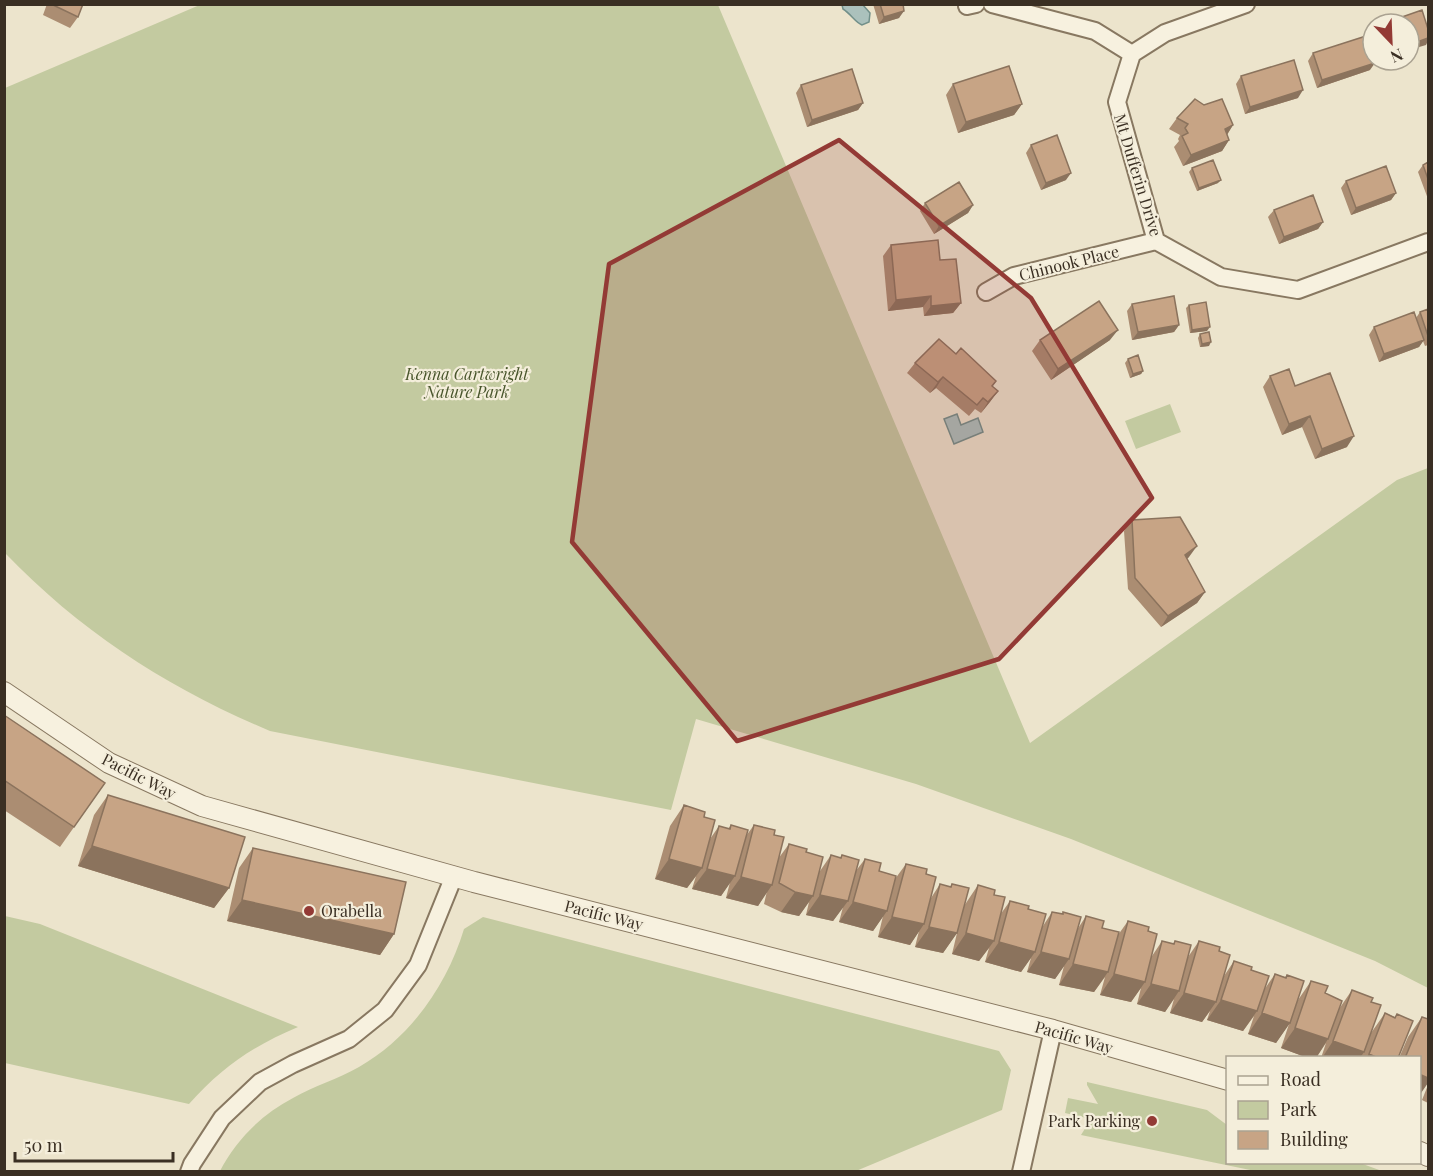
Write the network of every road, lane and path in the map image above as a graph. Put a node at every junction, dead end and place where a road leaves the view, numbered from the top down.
1 (992, 4) edge
2 (1246, 4) edge
3 (1132, 54) junction
4 (1156, 241) junction
5 (1428, 242) edge
6 (986, 292) dead end
7 (4, 692) edge
8 (454, 876) junction
9 (1053, 1030) junction
10 (1226, 1080) edge
11 (189, 1172) edge
12 (1021, 1172) edge

1 - 3 street
2 - 3 street
3 - 4 street, Mt Dufferin Drive
4 - 5 street, Mt Dufferin Drive
4 - 6 street, Chinook Place
7 - 8 street, Pacific Way
8 - 9 street, Pacific Way
8 - 11 street
9 - 10 street, Pacific Way
9 - 12 street

